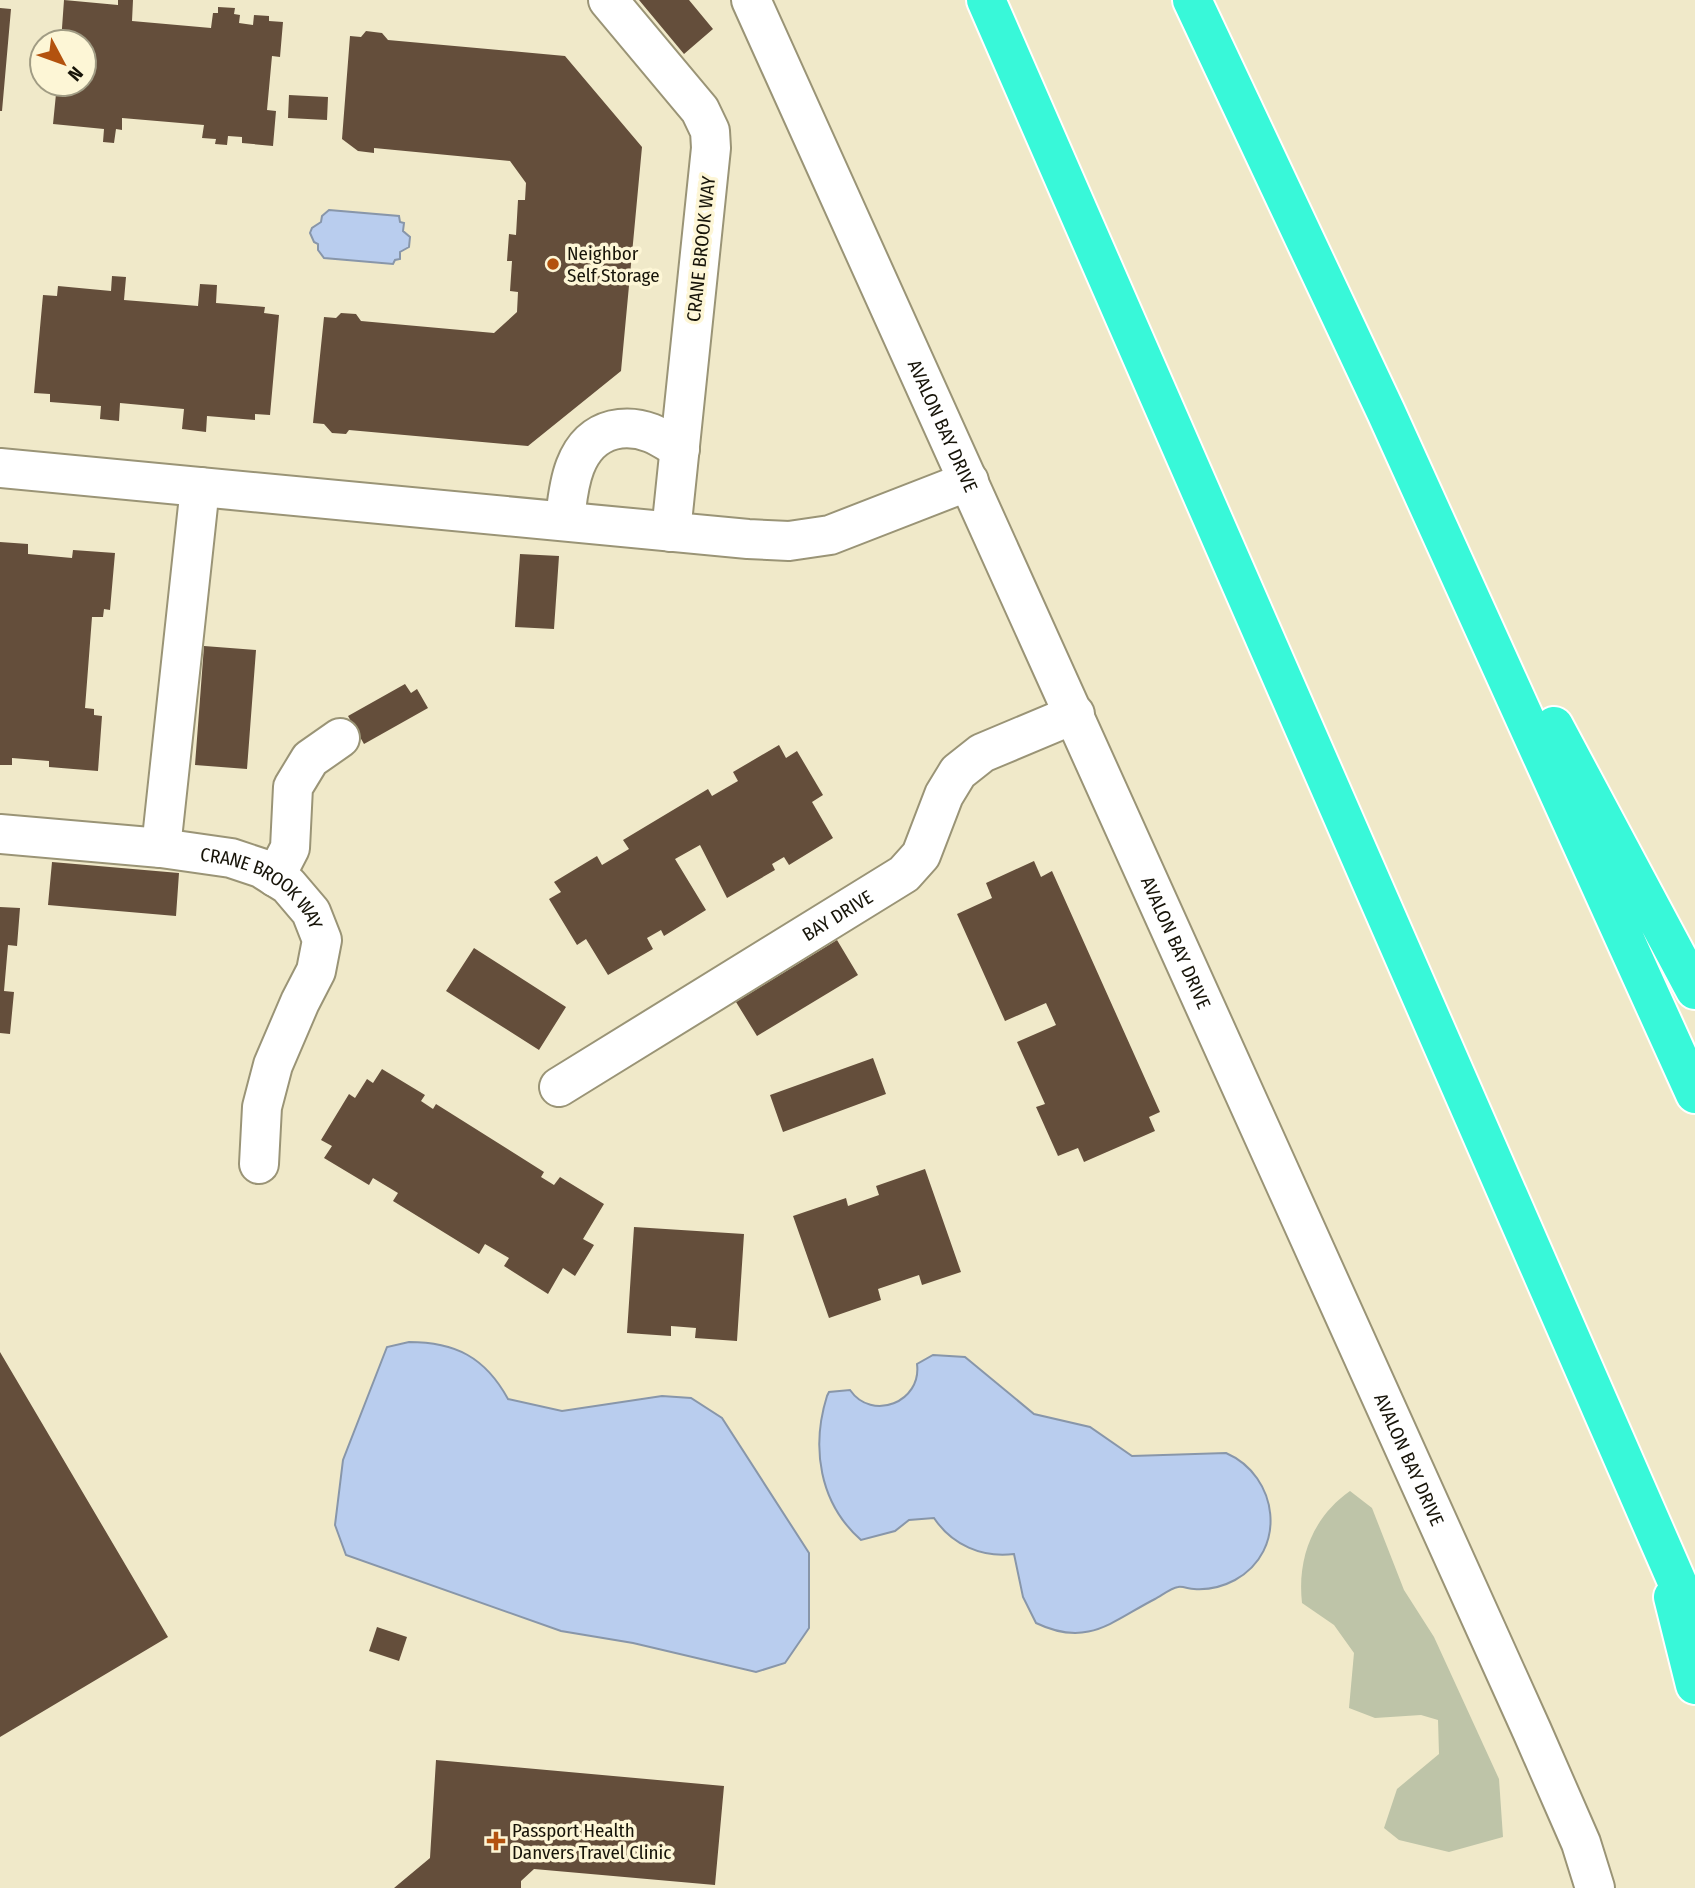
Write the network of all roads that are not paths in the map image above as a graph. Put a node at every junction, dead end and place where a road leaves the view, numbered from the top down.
1 (608, 0) edge
2 (751, 0) edge
3 (986, 0) edge
4 (1192, 0) edge
5 (1386, 412) junction
6 (680, 449) junction
7 (0, 468) edge
8 (969, 481) junction
9 (200, 487) junction
10 (565, 521) junction
11 (671, 532) junction
12 (1075, 714) junction
13 (340, 738) dead end
14 (0, 834) edge
15 (161, 848) junction
16 (275, 877) junction
17 (1695, 990) edge
18 (559, 1087) dead end
19 (1695, 1094) edge
20 (259, 1164) dead end
21 (1656, 1534) junction
22 (1695, 1623) edge
23 (1695, 1685) edge
24 (1595, 1888) edge

1 - 6 street, CRANE BROOK WAY
2 - 8 street, AVALON BAY DRIVE
3 - 21 highway
4 - 5 highway
5 - 17 highway
5 - 19 highway
6 - 10 street
6 - 11 street, CRANE BROOK WAY
7 - 9 street
8 - 11 street
8 - 12 street, AVALON BAY DRIVE
9 - 10 street
9 - 15 street
10 - 11 street
12 - 18 street, BAY DRIVE
12 - 24 street, AVALON BAY DRIVE
13 - 16 street
14 - 15 street, CRANE BROOK WAY
15 - 16 street, CRANE BROOK WAY
16 - 20 street, CRANE BROOK WAY
21 - 22 highway
21 - 23 highway

